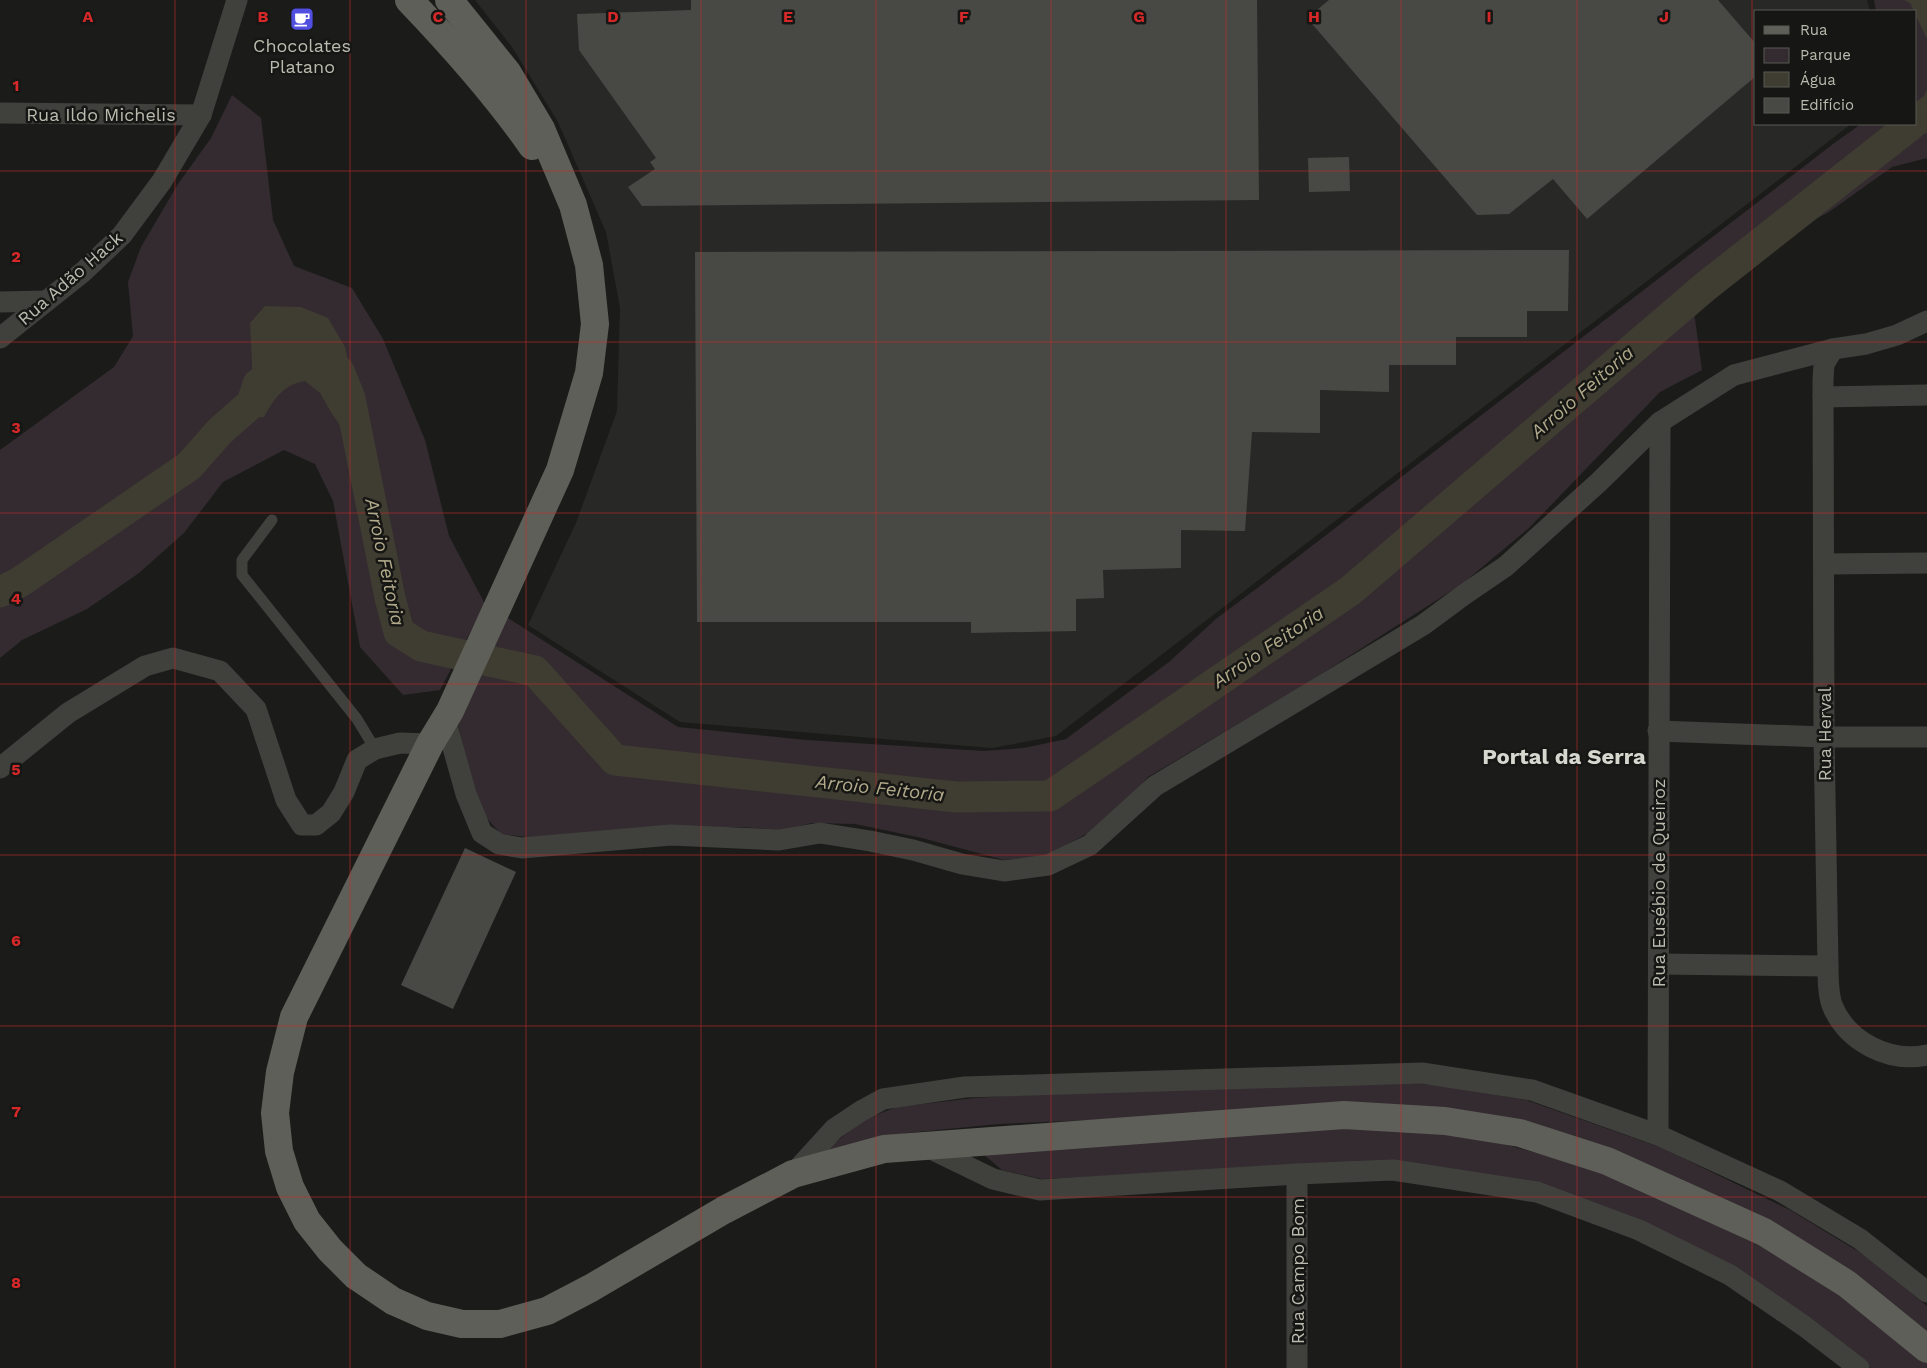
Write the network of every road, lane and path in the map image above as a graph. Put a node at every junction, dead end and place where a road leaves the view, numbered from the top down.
1 (237, 0) edge
2 (409, 0) edge
3 (449, 0) edge
4 (0, 113) edge
5 (201, 115) junction
6 (573, 205) junction
7 (46, 301) junction
8 (0, 302) edge
9 (1927, 321) edge
10 (0, 338) edge
11 (1833, 349) junction
12 (1927, 395) edge
13 (1823, 397) junction
14 (1660, 422) junction
15 (272, 520) dead end
16 (1927, 563) edge
17 (1824, 564) junction
18 (447, 715) junction
19 (1658, 731) junction
20 (1824, 737) junction
21 (1927, 737) edge
22 (430, 744) junction
23 (375, 748) junction
24 (0, 768) edge
25 (1659, 964) junction
26 (1828, 966) junction
27 (1927, 1054) edge
28 (1658, 1135) junction
29 (924, 1146) junction
30 (793, 1174) junction
31 (1297, 1174) junction
32 (1927, 1292) edge
33 (1927, 1349) edge
34 (1297, 1368) edge
35 (1859, 1368) edge

1 - 5 street, Rua Adão Hack
2 - 6 main road
3 - 6 main road
4 - 5 street, Rua Ildo Michelis
5 - 7 street, Rua Adão Hack
6 - 18 main road
7 - 8 street
7 - 10 street, Rua Adão Hack
9 - 11 street
11 - 13 street, Rua Herval
11 - 14 street
12 - 13 street
13 - 17 street, Rua Herval
14 - 18 street
14 - 19 street, Rua Eusébio de Queiroz
15 - 23 lane
16 - 17 street
17 - 20 street, Rua Herval
18 - 22 main road
19 - 20 street
19 - 25 street, Rua Eusébio de Queiroz
20 - 21 street
20 - 26 street, Rua Herval
22 - 23 street
22 - 30 main road
23 - 24 street
25 - 26 street
25 - 28 street, Rua Eusébio de Queiroz
26 - 27 street, Rua Herval
28 - 30 street
28 - 32 street
29 - 30 main road
29 - 31 street
29 - 33 main road
31 - 34 street, Rua Campo Bom
31 - 35 street

